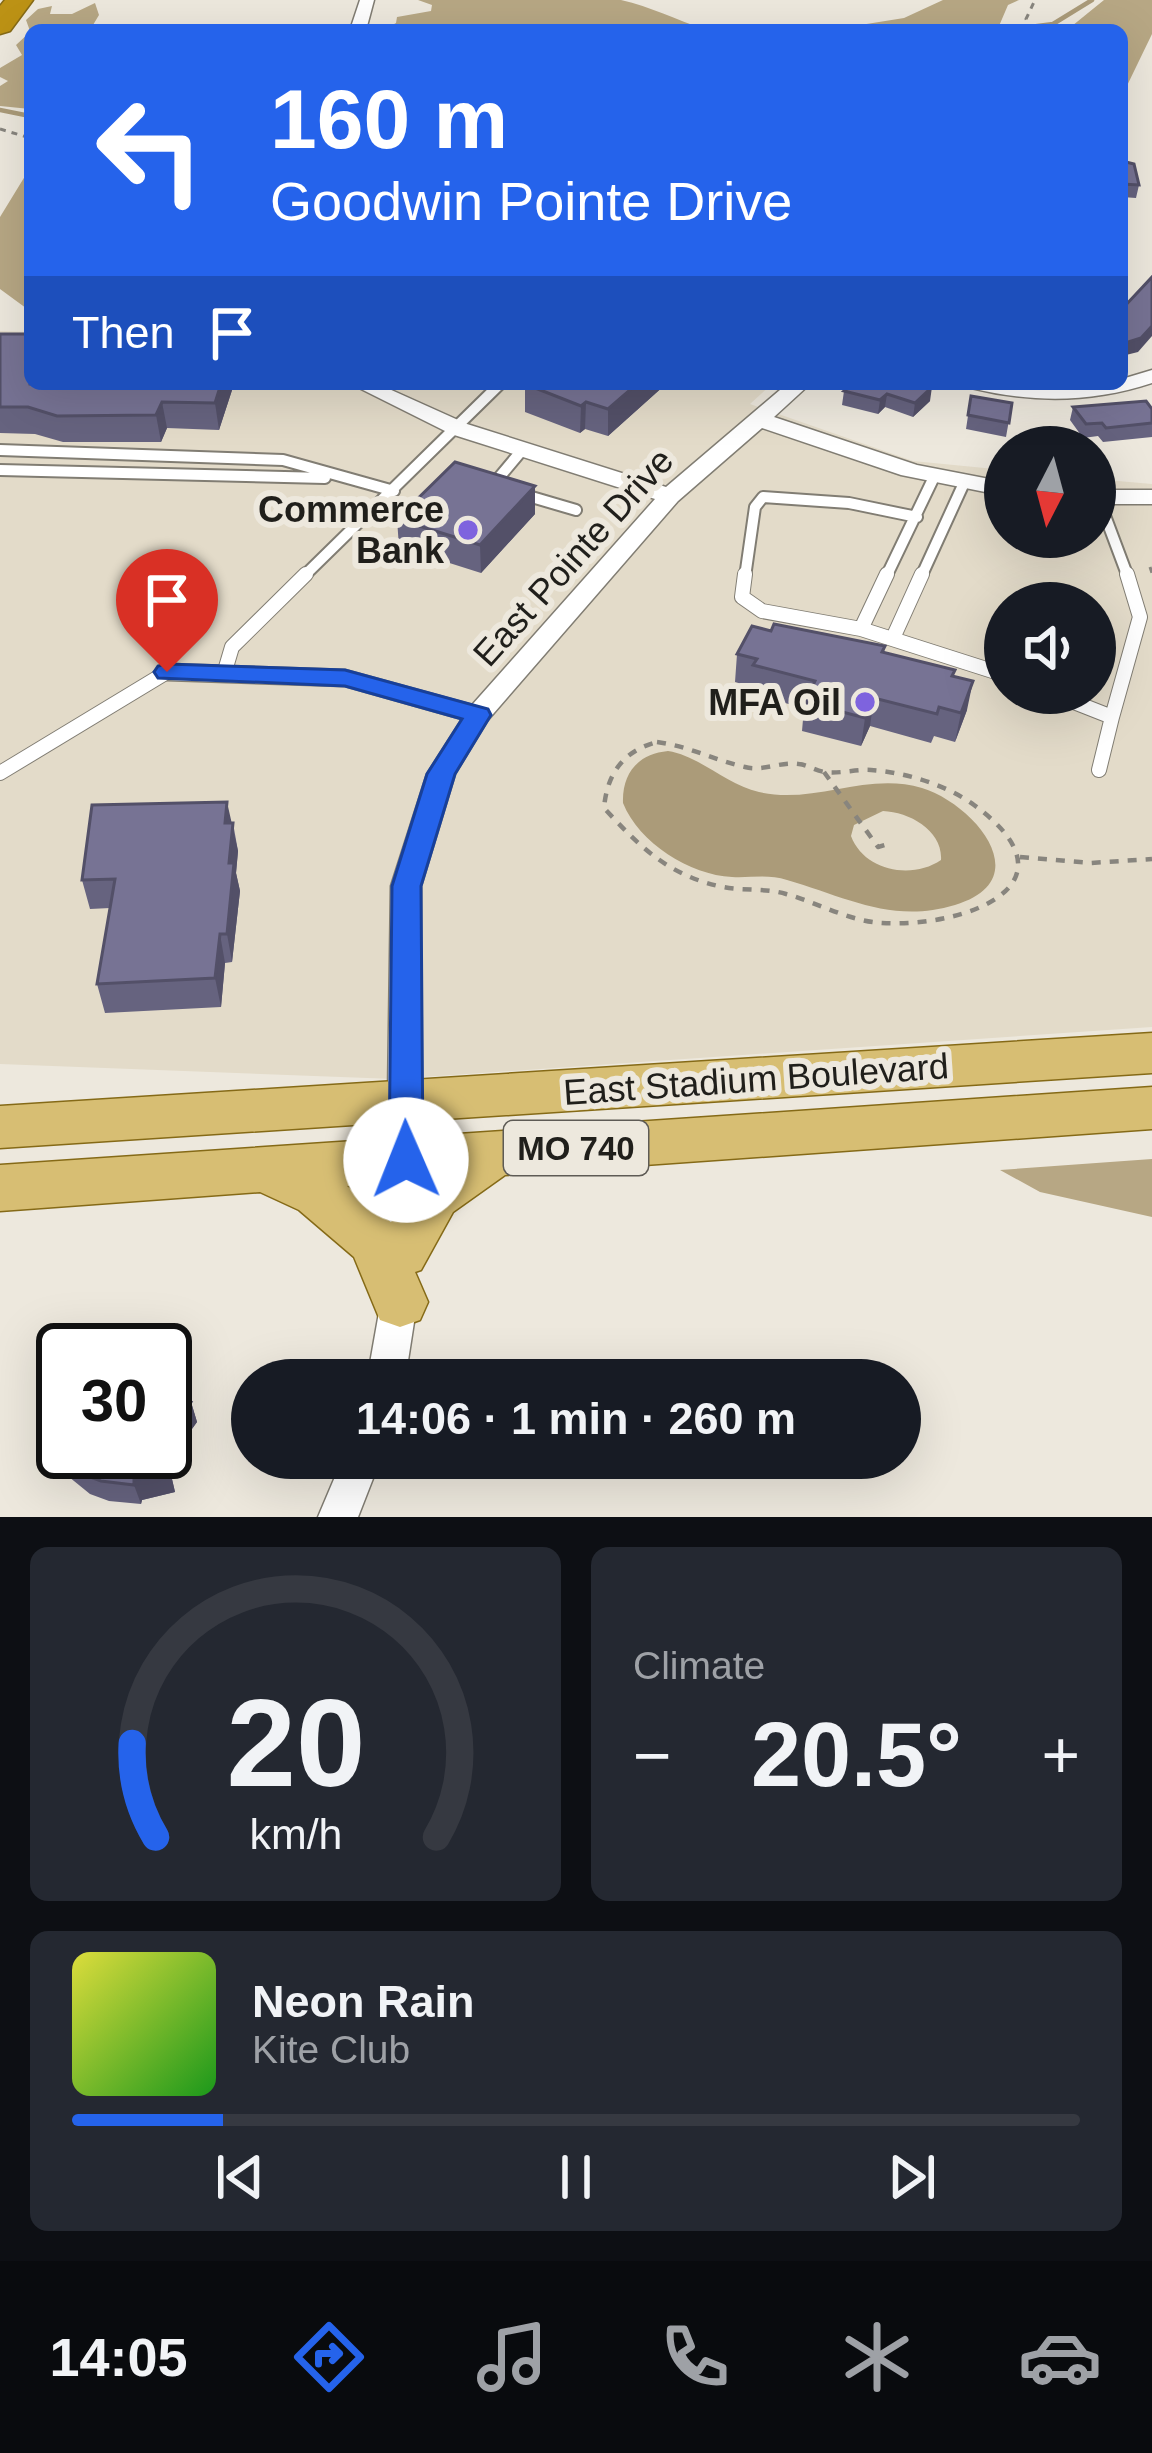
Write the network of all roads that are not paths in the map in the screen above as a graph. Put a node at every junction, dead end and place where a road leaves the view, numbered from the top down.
1 (19, 0) edge
2 (0, 25) edge
3 (374, 390) edge
4 (495, 390) edge
5 (792, 390) edge
6 (1026, 390) edge
7 (1097, 390) edge
8 (756, 418) junction
9 (459, 429) junction
10 (523, 449) junction
11 (0, 450) edge
12 (0, 470) edge
13 (934, 477) junction
14 (342, 478) junction
15 (964, 483) junction
16 (984, 486) edge
17 (394, 491) junction
18 (670, 496) junction
19 (1116, 497) edge
20 (1152, 497) edge
21 (576, 510) dead end
22 (917, 517) junction
23 (1116, 540) edge
24 (861, 629) junction
25 (893, 638) junction
26 (984, 668) edge
27 (167, 672) joint
28 (224, 674) junction
29 (1104, 714) edge
30 (478, 715) junction
31 (1112, 717) junction
32 (1099, 770) dead end
33 (0, 773) edge
34 (1152, 1053) edge
35 (405, 1102) junction
36 (1152, 1108) edge
37 (0, 1126) edge
38 (495, 1154) junction
39 (406, 1160) junction
40 (265, 1170) junction
41 (0, 1188) edge
42 (401, 1277) junction
43 (389, 1359) edge
44 (353, 1479) edge
45 (338, 1517) edge

1 - 2 highway
3 - 9 street
4 - 9 lane
5 - 8 street, East Pointe Drive
6 - 7 street
8 - 13 street
8 - 18 street, East Pointe Drive
9 - 10 street
9 - 17 lane
10 - 18 street
10 - 21 lane
11 - 14 lane
12 - 14 lane
13 - 15 street
13 - 22 lane
14 - 17 lane
15 - 16 street
15 - 25 lane
17 - 28 lane
18 - 30 street, East Pointe Drive
19 - 20 street
22 - 24 lane
22 - 24 lane
23 - 31 lane
24 - 25 lane
25 - 26 lane
27 - 28 street
27 - 33 lane
28 - 30 street
29 - 31 lane
30 - 35 street, East Pointe Drive
31 - 32 lane
34 - 35 main road, East Stadium Boulevard / MO 740
35 - 37 main road, East Stadium Boulevard / MO 740
35 - 39 street, East Pointe Drive
36 - 38 main road, East Stadium Boulevard / MO 740
38 - 39 main road, East Stadium Boulevard / MO 740
38 - 42 main road
39 - 40 main road, East Stadium Boulevard / MO 740
39 - 42 street, East Pointe Drive
40 - 41 main road, East Stadium Boulevard / MO 740
40 - 42 main road
42 - 43 street, East Pointe Drive
44 - 45 street

